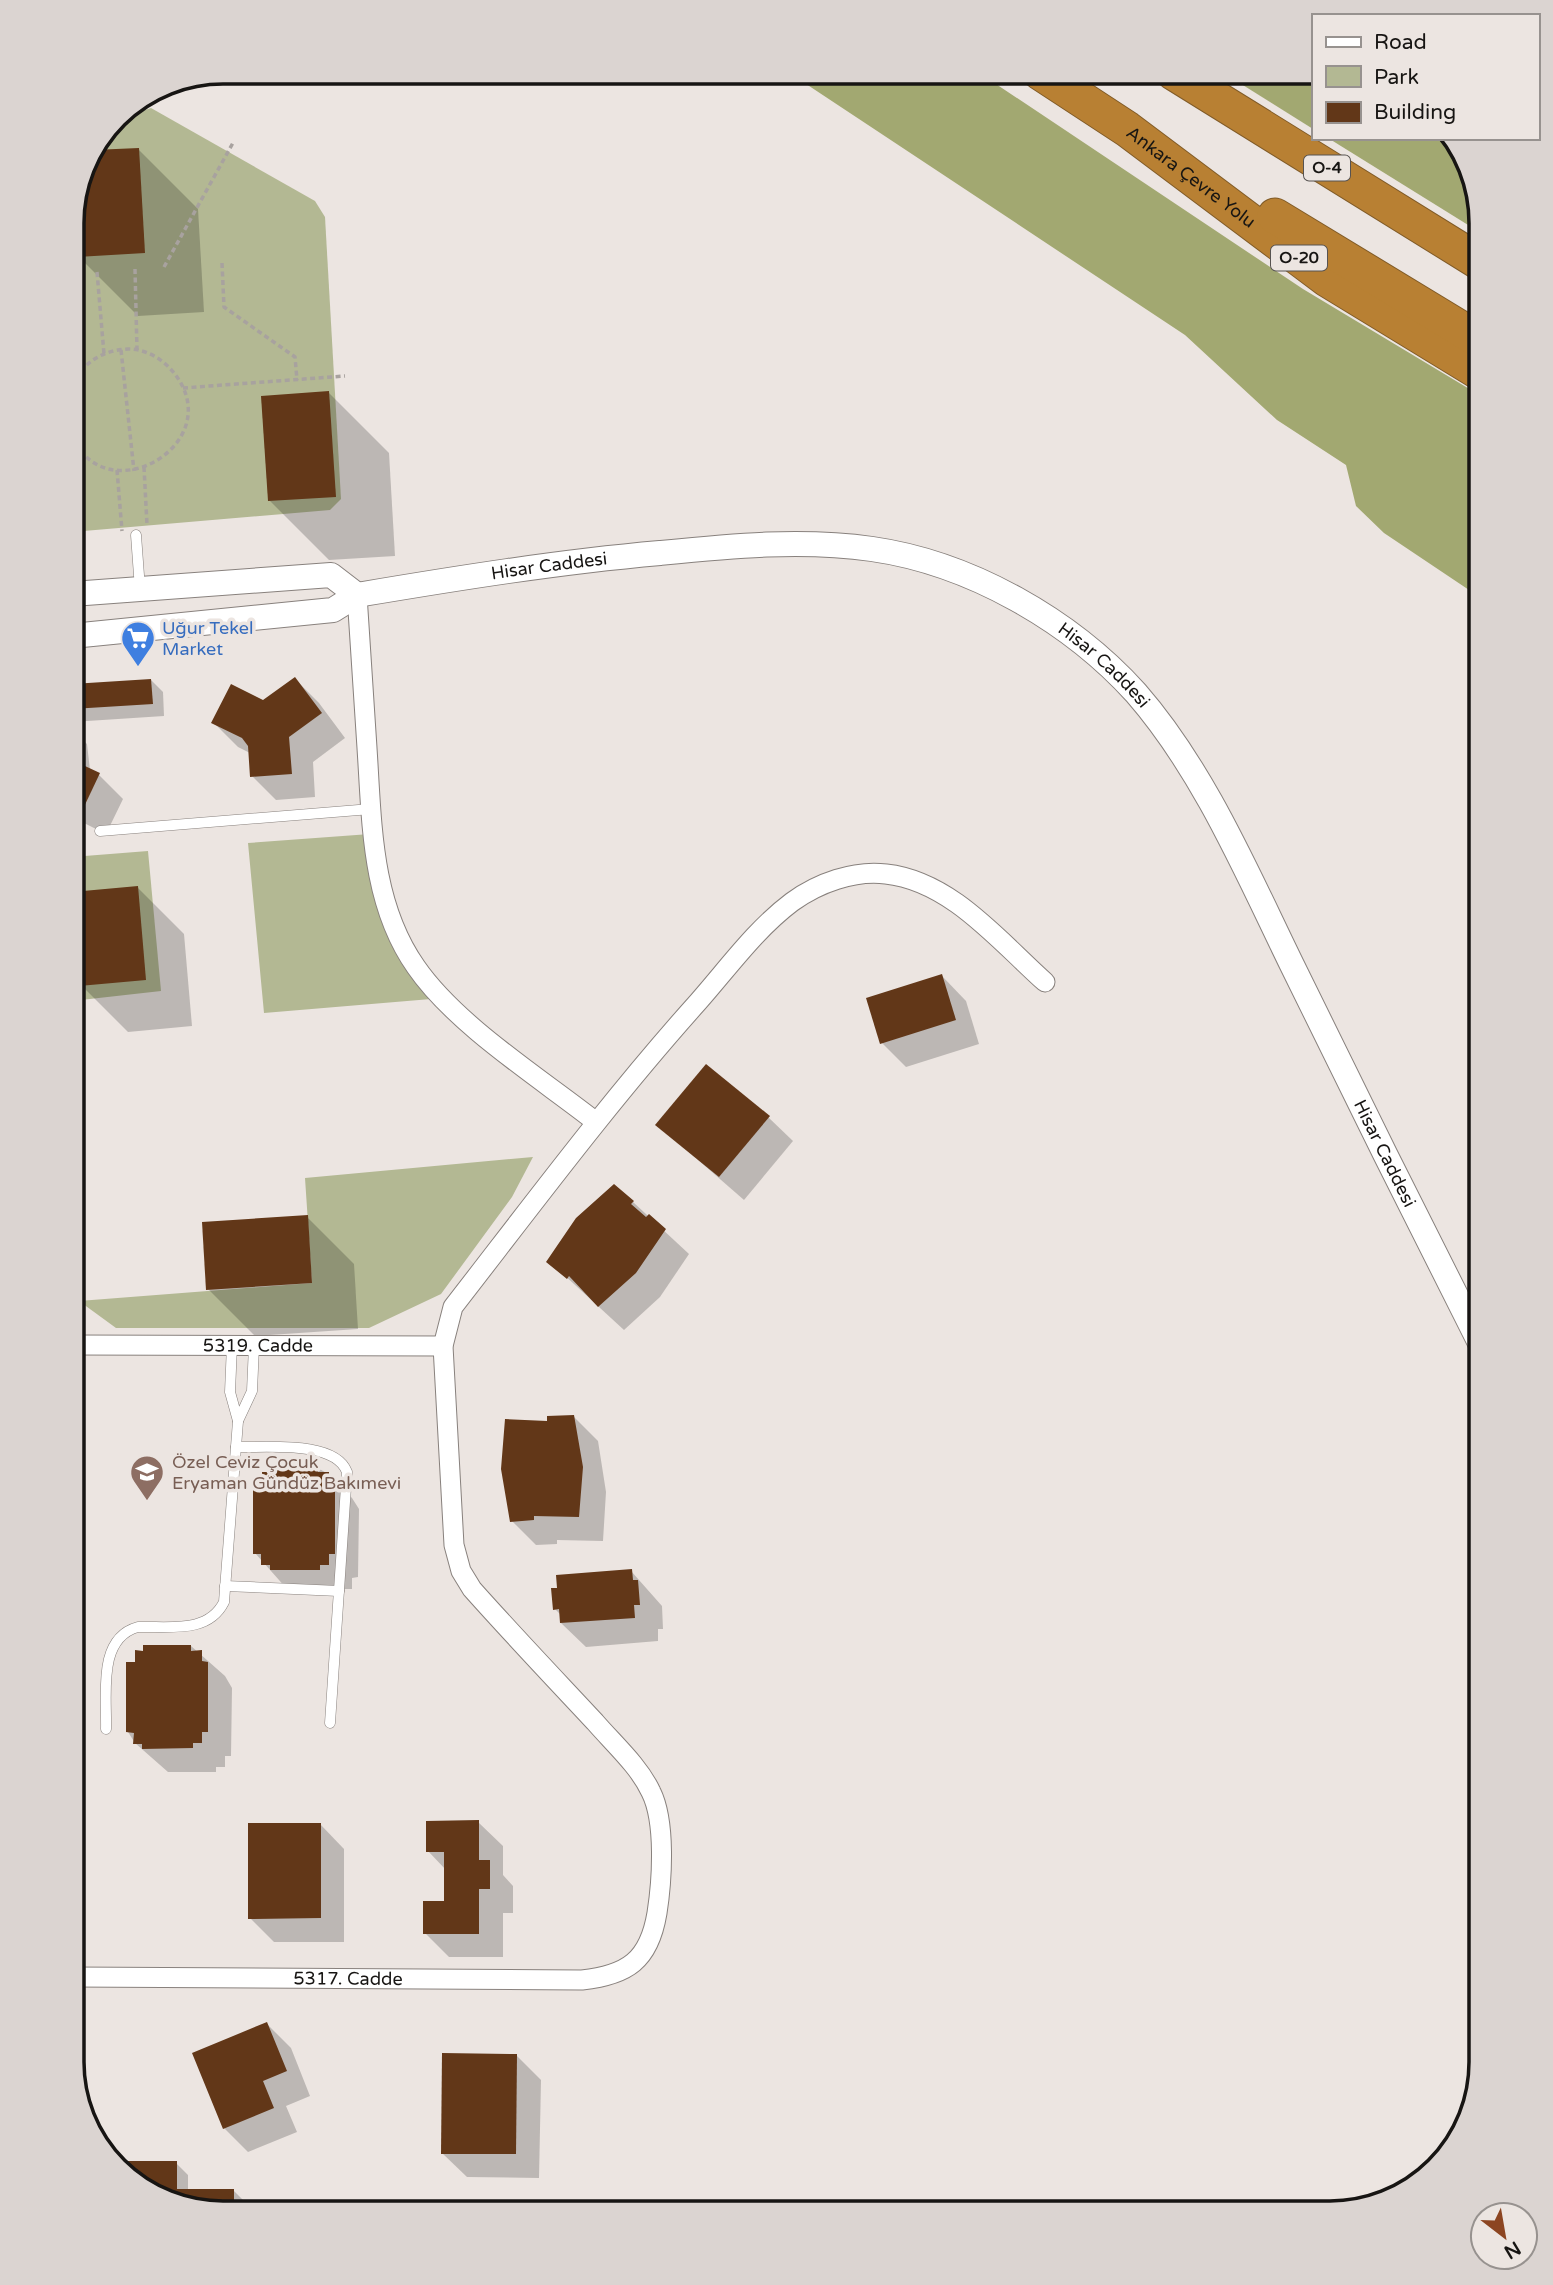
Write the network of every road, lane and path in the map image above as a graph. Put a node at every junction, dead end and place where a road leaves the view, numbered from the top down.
1 (1058, 84) edge
2 (1192, 84) edge
3 (1127, 129) junction
4 (234, 141) dead end
5 (1469, 256) edge
6 (222, 263) dead end
7 (164, 267) dead end
8 (135, 269) dead end
9 (97, 272) dead end
10 (1469, 334) edge
11 (121, 350) junction
12 (137, 350) junction
13 (104, 354) junction
14 (1469, 366) edge
15 (84, 368) edge
16 (345, 376) dead end
17 (297, 380) junction
18 (183, 388) junction
19 (84, 454) edge
20 (144, 467) junction
21 (117, 470) junction
22 (134, 471) junction
23 (147, 534) dead end
24 (122, 535) dead end
25 (136, 535) dead end
26 (150, 589) junction
27 (84, 593) edge
28 (357, 595) junction
29 (163, 629) junction
30 (84, 635) edge
31 (371, 809) junction
32 (100, 831) dead end
33 (1045, 982) dead end
34 (596, 1122) junction
35 (1469, 1321) edge
36 (84, 1345) edge
37 (232, 1345) junction
38 (254, 1346) junction
39 (443, 1346) junction
40 (238, 1421) junction
41 (236, 1447) junction
42 (225, 1586) junction
43 (339, 1591) junction
44 (330, 1723) dead end
45 (106, 1729) dead end
46 (84, 1977) edge

1 - 3 highway, Ankara Çevre Yolu / O-20
2 - 5 highway, O-4
3 - 10 highway
3 - 14 highway, Ankara Çevre Yolu / O-20
4 - 7 path
6 - 17 path
8 - 12 path
9 - 13 path
11 - 12 path
11 - 13 path
11 - 22 path
12 - 18 path
13 - 15 path
16 - 17 path
17 - 18 path
18 - 20 path
19 - 21 path
20 - 22 path
20 - 23 path
21 - 22 path
21 - 24 path
25 - 26 lane
26 - 27 street
26 - 28 street
26 - 29 street
28 - 29 street, Hisar Caddesi
28 - 31 street
28 - 35 street, Hisar Caddesi
29 - 30 street, Hisar Caddesi
31 - 32 lane
31 - 34 street
33 - 34 street
34 - 39 street
36 - 37 street, 5319. Cadde
37 - 38 street, 5319. Cadde
37 - 40 lane
38 - 39 street, 5319. Cadde
38 - 40 lane
39 - 46 street, 5317. Cadde
40 - 41 lane
41 - 42 lane
41 - 43 lane
42 - 43 lane
42 - 45 lane
43 - 44 lane

